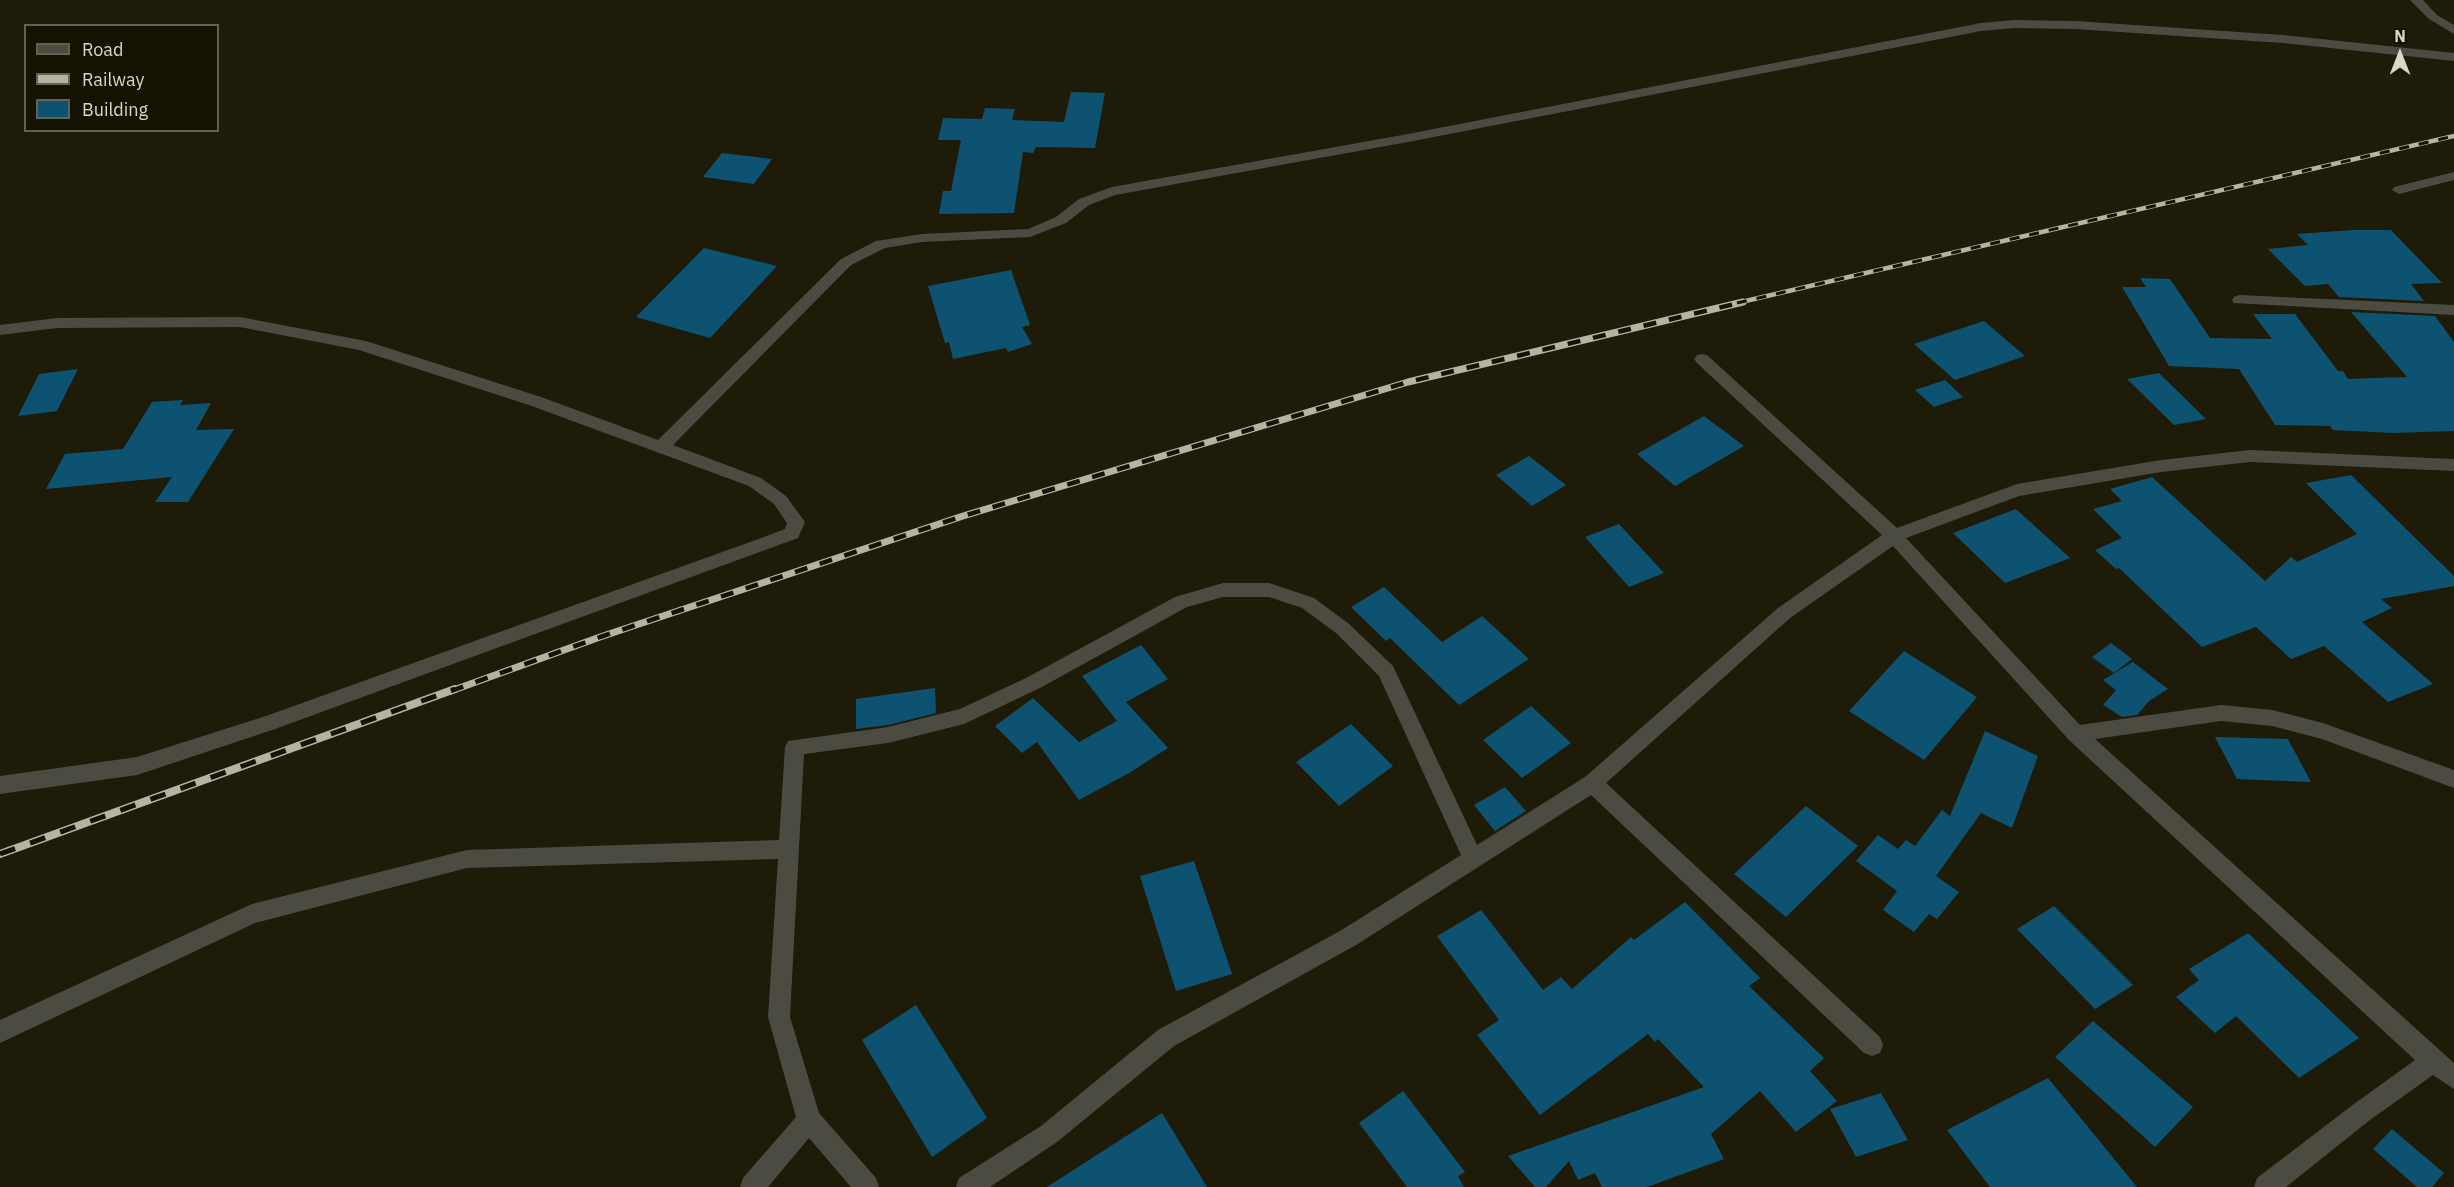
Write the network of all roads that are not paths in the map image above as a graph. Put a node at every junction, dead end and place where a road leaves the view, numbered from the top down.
1 (2416, 0) edge
2 (2454, 30) edge
3 (2454, 57) edge
4 (2454, 176) edge
5 (2399, 190) dead end
6 (2239, 300) dead end
7 (2454, 310) edge
8 (0, 330) edge
9 (1701, 359) dead end
10 (660, 447) junction
11 (2454, 465) edge
12 (1894, 536) junction
13 (2076, 734) junction
14 (2454, 779) edge
15 (1593, 783) junction
16 (0, 785) edge
17 (789, 849) junction
18 (1473, 858) junction
19 (0, 1032) edge
20 (1872, 1044) dead end
21 (2433, 1061) junction
22 (2454, 1077) edge
23 (808, 1120) junction
24 (752, 1187) edge
25 (867, 1187) edge
26 (968, 1187) edge
27 (2266, 1187) edge

1 - 2 street
3 - 10 street
4 - 5 street
6 - 7 street
8 - 10 street
9 - 12 street
10 - 16 street
11 - 12 street
12 - 13 street
12 - 15 street
13 - 14 street
13 - 21 street
15 - 18 street
15 - 20 street
17 - 18 street
17 - 19 street
17 - 23 street
18 - 26 street
21 - 22 street
21 - 27 street
23 - 24 street
23 - 25 street

